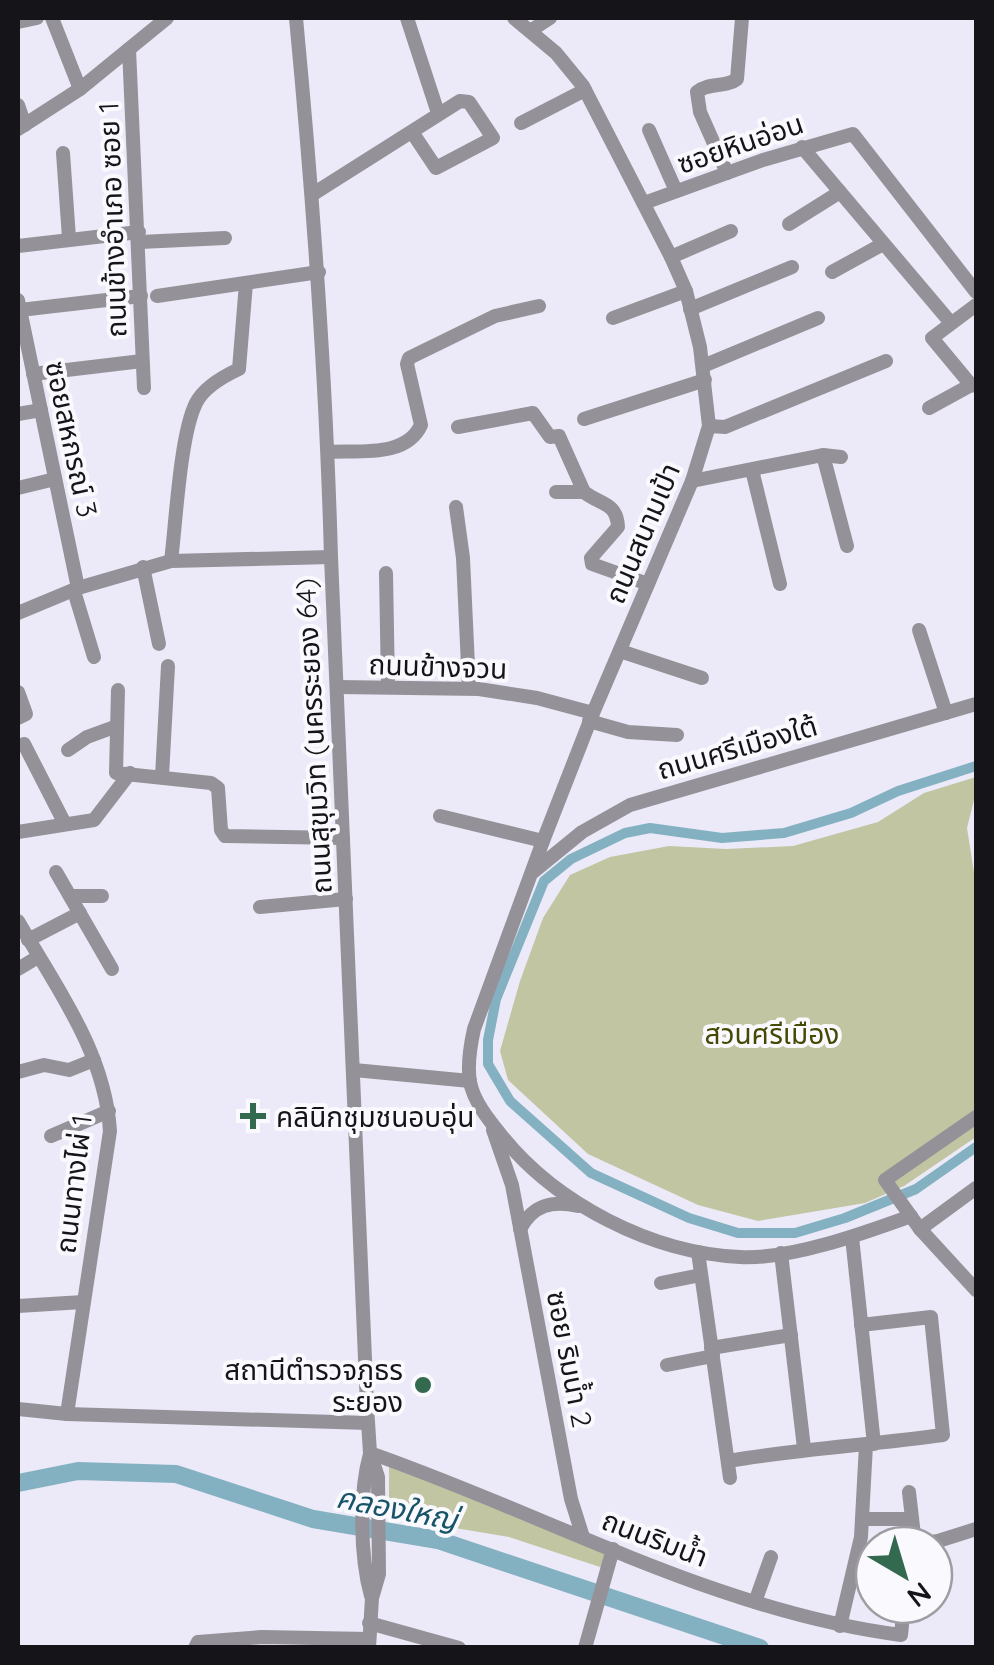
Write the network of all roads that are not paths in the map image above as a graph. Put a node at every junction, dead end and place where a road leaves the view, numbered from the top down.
1 (37, 18) edge
2 (52, 18) edge
3 (167, 18) edge
4 (296, 18) edge
5 (408, 18) edge
6 (514, 18) edge
7 (550, 18) edge
8 (742, 18) edge
9 (18, 22) edge
10 (530, 31) junction
11 (129, 50) junction
12 (80, 89) junction
13 (585, 90) junction
14 (18, 104) edge
15 (438, 113) junction
16 (520, 123) dead end
17 (21, 127) edge
18 (649, 130) dead end
19 (412, 132) junction
20 (802, 148) junction
21 (63, 153) dead end
22 (727, 174) junction
23 (676, 191) junction
24 (840, 192) junction
25 (313, 194) junction
26 (644, 202) junction
27 (788, 224) dead end
28 (731, 231) dead end
29 (140, 237) junction
30 (69, 238) junction
31 (225, 238) dead end
32 (882, 244) junction
33 (18, 246) edge
34 (671, 257) junction
35 (792, 267) dead end
36 (318, 272) junction
37 (832, 272) dead end
38 (246, 283) junction
39 (686, 292) junction
40 (976, 292) edge
41 (149, 296) junction
42 (976, 304) edge
43 (18, 305) edge
44 (540, 306) dead end
45 (690, 309) junction
46 (613, 318) dead end
47 (818, 318) dead end
48 (952, 324) junction
49 (142, 361) junction
50 (886, 362) dead end
51 (704, 373) junction
52 (33, 374) junction
53 (974, 385) edge
54 (144, 388) dead end
55 (929, 408) dead end
56 (40, 410) junction
57 (18, 414) edge
58 (584, 419) dead end
59 (709, 426) junction
60 (458, 427) dead end
61 (328, 452) junction
62 (823, 455) junction
63 (841, 456) dead end
64 (752, 470) junction
65 (55, 479) junction
66 (692, 481) junction
67 (18, 488) edge
68 (556, 492) dead end
69 (584, 492) junction
70 (456, 507) dead end
71 (847, 546) dead end
72 (330, 557) junction
73 (171, 561) junction
74 (143, 567) junction
75 (386, 573) dead end
76 (648, 584) junction
77 (780, 584) dead end
78 (76, 590) junction
79 (18, 612) edge
80 (920, 630) dead end
81 (159, 644) dead end
82 (620, 651) junction
83 (94, 658) dead end
84 (168, 666) dead end
85 (702, 678) dead end
86 (338, 687) junction
87 (388, 687) junction
88 (469, 688) junction
89 (118, 690) dead end
90 (18, 692) edge
91 (976, 704) edge
92 (946, 713) junction
93 (591, 717) junction
94 (18, 718) edge
95 (117, 726) junction
96 (677, 735) dead end
97 (24, 744) dead end
98 (68, 750) dead end
99 (130, 773) junction
100 (162, 776) junction
101 (440, 816) dead end
102 (65, 824) junction
103 (18, 832) edge
104 (343, 838) junction
105 (542, 840) junction
106 (56, 872) dead end
107 (530, 875) junction
108 (70, 896) junction
109 (102, 896) dead end
110 (346, 898) junction
111 (260, 907) dead end
112 (80, 913) junction
113 (18, 922) edge
114 (28, 940) junction
115 (38, 957) junction
116 (18, 969) edge
117 (112, 969) dead end
118 (94, 1060) junction
119 (354, 1070) junction
120 (18, 1072) edge
121 (472, 1088) junction
122 (109, 1111) junction
123 (976, 1117) edge
124 (489, 1120) junction
125 (51, 1136) dead end
126 (536, 1172) junction
127 (512, 1185) junction
128 (976, 1188) edge
129 (516, 1206) junction
130 (541, 1207) junction
131 (583, 1207) junction
132 (912, 1218) junction
133 (520, 1230) junction
134 (852, 1237) junction
135 (698, 1252) junction
136 (781, 1253) junction
137 (701, 1274) junction
138 (661, 1283) dead end
139 (976, 1290) edge
140 (84, 1302) junction
141 (18, 1306) edge
142 (861, 1324) junction
143 (791, 1335) junction
144 (712, 1352) junction
145 (667, 1365) dead end
146 (18, 1409) edge
147 (67, 1414) junction
148 (368, 1422) junction
149 (870, 1445) junction
150 (804, 1448) junction
151 (370, 1453) junction
152 (728, 1461) junction
153 (730, 1478) dead end
154 (909, 1492) dead end
155 (571, 1499) junction
156 (862, 1519) junction
157 (912, 1519) junction
158 (552, 1524) junction
159 (912, 1525) edge
160 (583, 1537) junction
161 (611, 1556) junction
162 (771, 1557) dead end
163 (755, 1602) junction
164 (902, 1625) edge
165 (840, 1626) junction
166 (369, 1636) edge
167 (195, 1648) edge
168 (459, 1648) edge
169 (585, 1648) edge

1 - 9 street
2 - 12 street
3 - 11 street
4 - 25 street, ถนนสุขุมวิท (นครระยอง 64)
5 - 15 street
6 - 10 street, ถนนสนามเป้า
7 - 10 street
8 - 22 street
10 - 13 street, ถนนสนามเป้า
11 - 12 street
11 - 29 street, ถนนข้างอำเภอ ซอย 1
12 - 17 street
13 - 16 street
13 - 26 street, ถนนสนามเป้า
14 - 17 street
15 - 19 street
15 - 19 street
18 - 23 street
19 - 25 street
20 - 22 street, ซอยหินอ่อน
20 - 24 street
20 - 40 street, ซอยหินอ่อน
21 - 30 street
22 - 23 street, ซอยหินอ่อน
23 - 26 street, ซอยหินอ่อน
24 - 27 street
24 - 32 street
25 - 36 street, ถนนสุขุมวิท (นครระยอง 64)
26 - 34 street, ถนนสนามเป้า
28 - 34 street
29 - 30 street
29 - 31 street
29 - 41 street, ถนนข้างอำเภอ ซอย 1
30 - 33 street
32 - 37 street
32 - 48 street
34 - 39 street, ถนนสนามเป้า
35 - 45 street
36 - 38 street
36 - 61 street, ถนนสุขุมวิท (นครระยอง 64)
38 - 41 street
38 - 73 street
39 - 45 street, ถนนสนามเป้า
39 - 46 street
41 - 43 street
41 - 49 street, ถนนข้างอำเภอ ซอย 1
42 - 48 street
43 - 52 street, ซอยสหกรณ์ 3
44 - 61 street
45 - 51 street, ถนนสนามเป้า
47 - 51 street
48 - 53 street
49 - 52 street
49 - 54 street, ถนนข้างอำเภอ ซอย 1
50 - 59 street
51 - 58 street
51 - 59 street, ถนนสนามเป้า
52 - 56 street, ซอยสหกรณ์ 3
53 - 55 street
56 - 57 street
56 - 65 street, ซอยสหกรณ์ 3
59 - 66 street, ถนนสนามเป้า
60 - 69 street
61 - 72 street, ถนนสุขุมวิท (นครระยอง 64)
62 - 63 street
62 - 64 street
62 - 71 street
64 - 66 street
64 - 77 street
65 - 67 street
65 - 78 street, ซอยสหกรณ์ 3
66 - 76 street, ถนนสนามเป้า
68 - 69 street
69 - 76 street
70 - 88 street
72 - 73 street
72 - 86 street, ถนนสุขุมวิท (นครระยอง 64)
73 - 74 street
74 - 78 street
74 - 81 street
75 - 87 street
76 - 82 street, ถนนสนามเป้า
78 - 79 street
78 - 83 street, ซอยสหกรณ์ 3
80 - 92 street
82 - 85 street
82 - 93 street, ถนนสนามเป้า
84 - 100 street
86 - 87 street, ถนนข้างจวน
86 - 104 street, ถนนสุขุมวิท (นครระยอง 64)
87 - 88 street, ถนนข้างจวน
88 - 93 street, ถนนข้างจวน
89 - 95 street
90 - 94 street
91 - 92 street, ถนนศรีเมืองใต้
92 - 107 street, ถนนศรีเมืองใต้
93 - 96 street, ถนนข้างจวน
93 - 105 street, ถนนสนามเป้า
95 - 98 street
95 - 99 street
97 - 102 street
99 - 100 street
99 - 102 street
100 - 104 street
101 - 105 street
102 - 103 street
104 - 110 street, ถนนสุขุมวิท (นครระยอง 64)
105 - 107 street, ถนนสนามเป้า
106 - 108 street
107 - 121 street, ถนนสนามเป้า
108 - 109 street
108 - 112 street
110 - 111 street
110 - 119 street, ถนนสุขุมวิท (นครระยอง 64)
112 - 114 street
112 - 117 street
113 - 114 street, ถนนทางไผ่ 1
114 - 115 street, ถนนทางไผ่ 1
115 - 116 street
115 - 118 street, ถนนทางไผ่ 1
118 - 120 street
118 - 122 street, ถนนทางไผ่ 1
119 - 121 street
119 - 148 street, ถนนสุขุมวิท (นครระยอง 64)
121 - 124 street
122 - 125 street
122 - 140 street, ถนนทางไผ่ 1
123 - 132 street
124 - 126 street
124 - 127 street, ซอย ริมน้ำ 2
126 - 127 street
126 - 130 street
126 - 131 street
127 - 129 street, ซอย ริมน้ำ 2
128 - 132 street
129 - 130 street
129 - 133 street, ซอย ริมน้ำ 2
130 - 131 street
130 - 133 street
131 - 135 street
132 - 134 street
132 - 139 street
133 - 155 street, ซอย ริมน้ำ 2
134 - 136 street
134 - 142 street
135 - 136 street
135 - 137 street
136 - 143 street
137 - 138 street
137 - 144 street
140 - 141 street
140 - 147 street, ถนนทางไผ่ 1
142 - 149 street
142 - 149 street
143 - 144 street
143 - 150 street
144 - 145 street
144 - 152 street
146 - 147 street
147 - 148 street
148 - 151 street, ถนนสุขุมวิท (นครระยอง 64)
149 - 150 street
149 - 156 street
150 - 152 street
151 - 158 street, ถนนริมน้ำ
151 - 166 street, ถนนสุขุมวิท (นครระยอง 64)
152 - 153 street
154 - 157 street
155 - 158 street
155 - 160 street, ซอย ริมน้ำ 2
156 - 157 street
156 - 165 street
157 - 159 street
158 - 160 street, ถนนริมน้ำ
160 - 161 street, ถนนริมน้ำ
161 - 163 street, ถนนริมน้ำ
161 - 169 street
162 - 163 street
163 - 165 street, ถนนริมน้ำ
164 - 165 street, ถนนริมน้ำ
166 - 167 street
166 - 168 street

